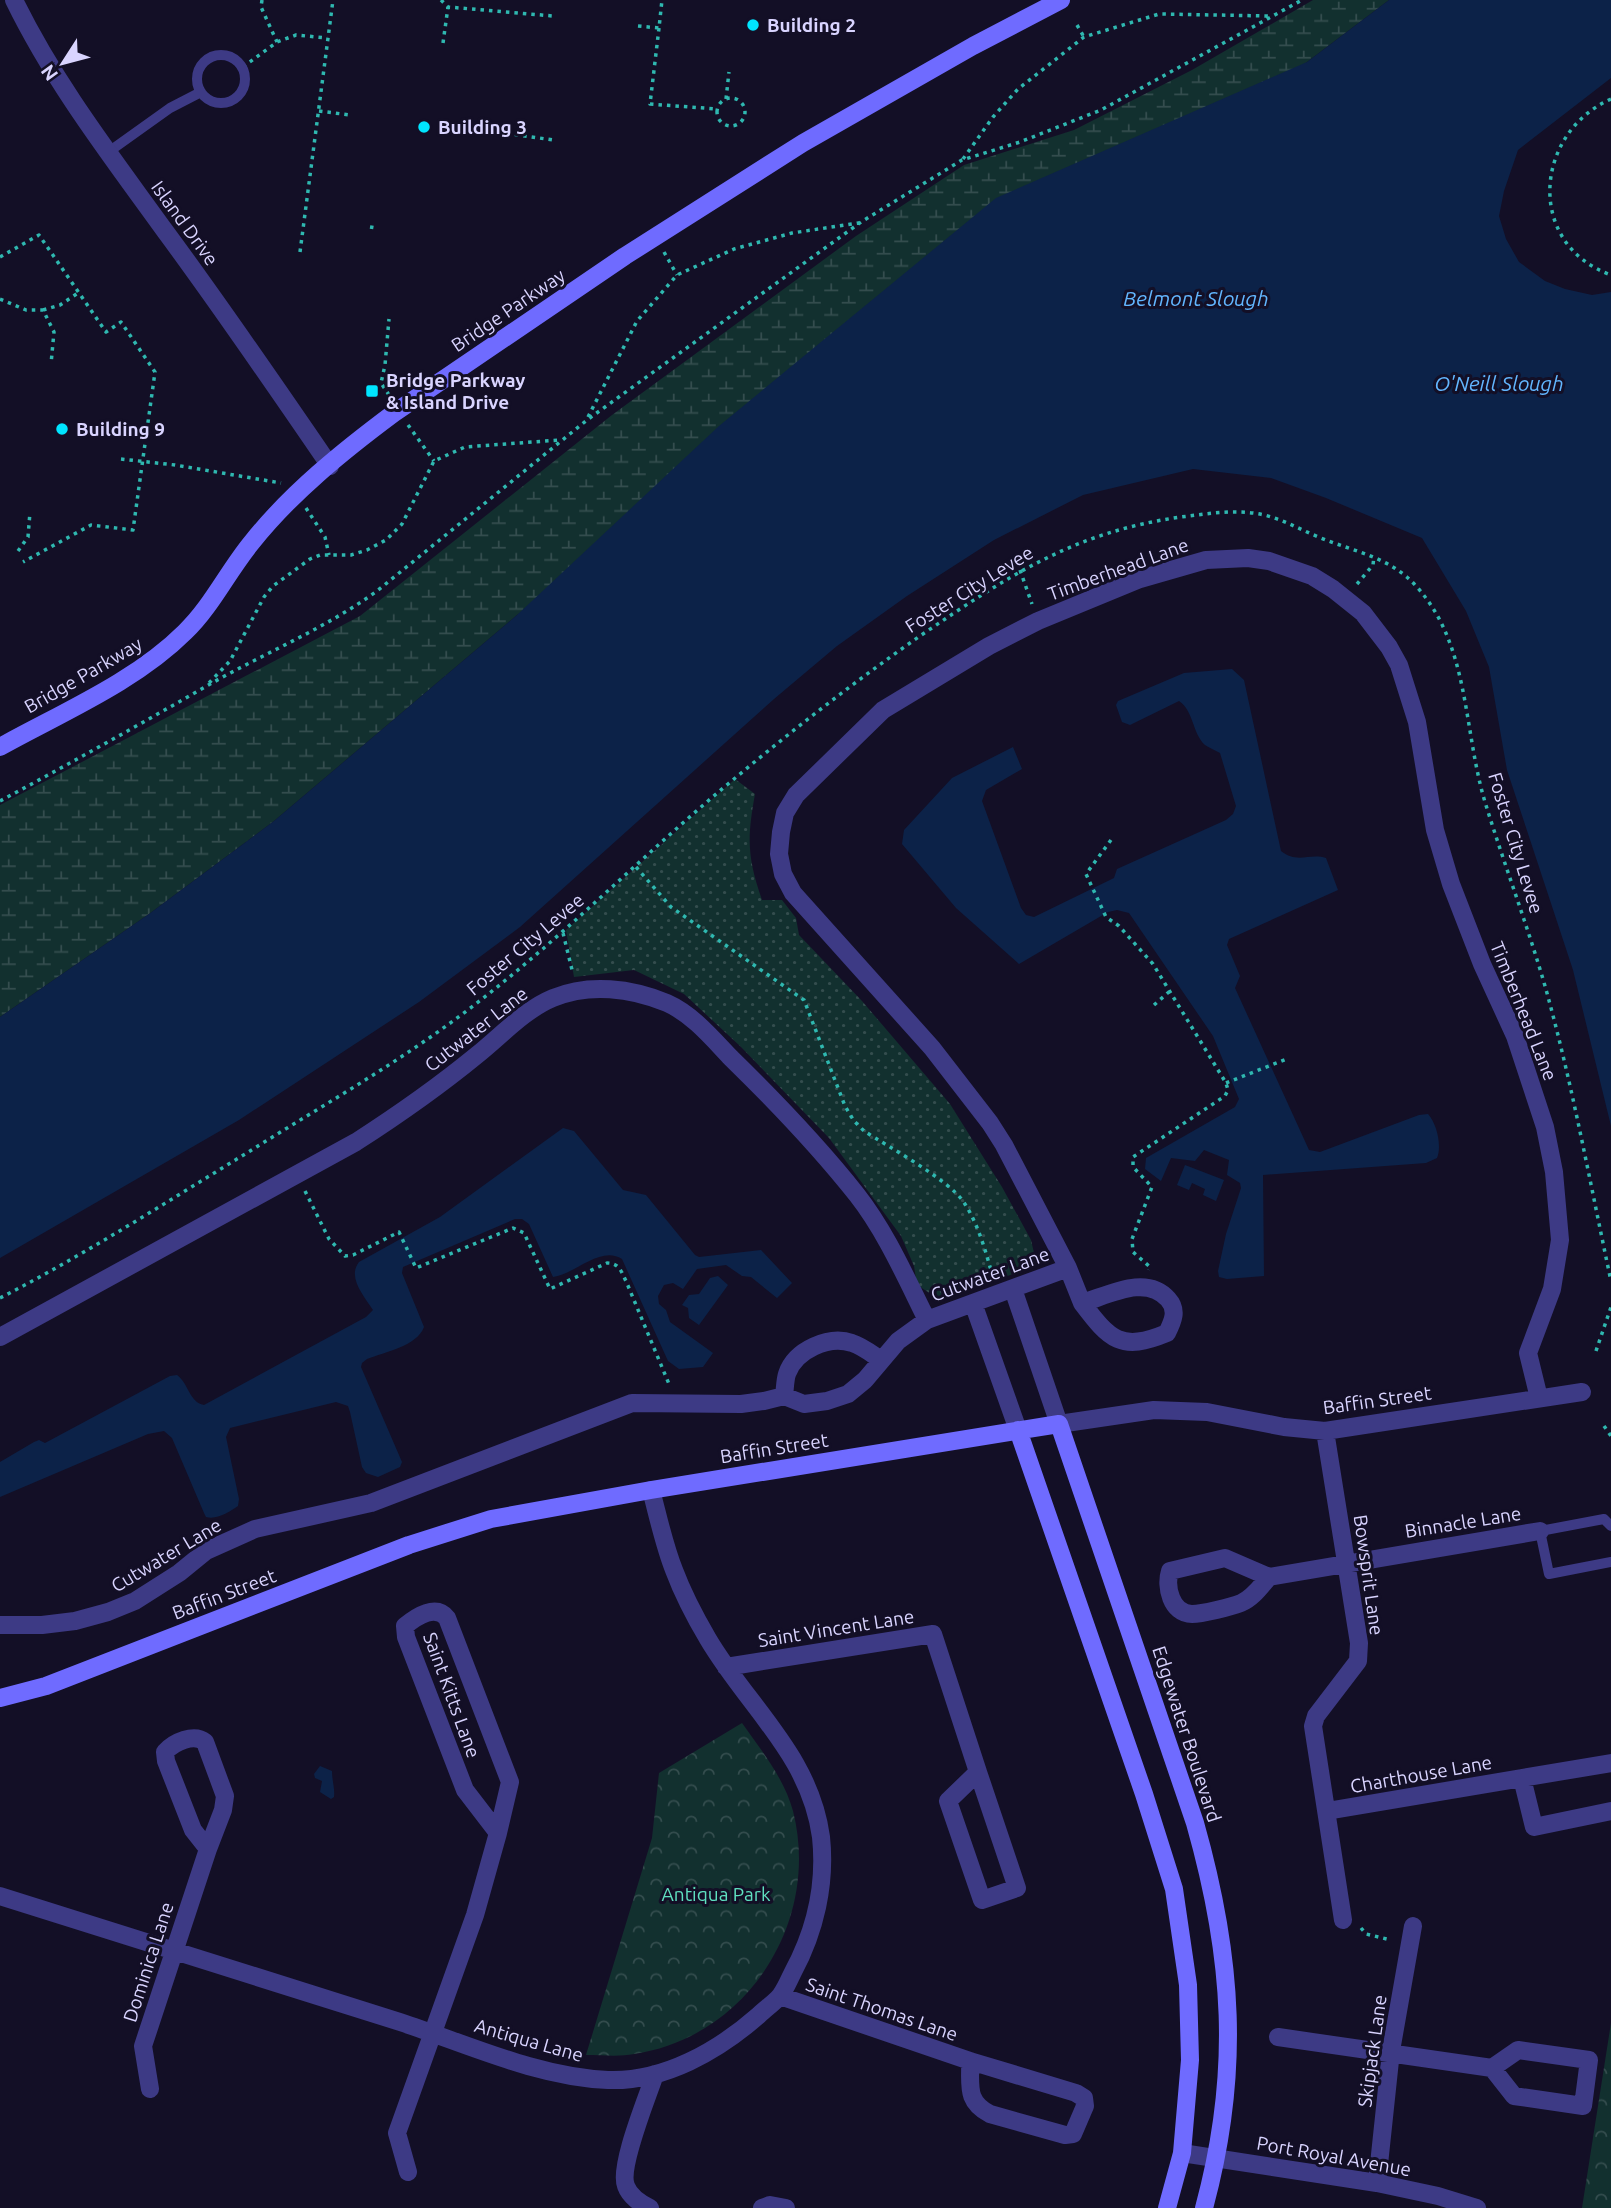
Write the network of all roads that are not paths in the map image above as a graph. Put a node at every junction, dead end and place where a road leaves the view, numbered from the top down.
1 (14, 0) edge
2 (1060, 0) edge
3 (201, 92) junction
4 (107, 153) junction
5 (330, 466) junction
6 (0, 747) edge
7 (1068, 1268) junction
8 (1005, 1292) junction
9 (973, 1303) junction
10 (1082, 1303) junction
11 (927, 1320) junction
12 (0, 1338) edge
13 (881, 1360) junction
14 (1582, 1392) dead end
15 (784, 1396) junction
16 (1539, 1398) junction
17 (1059, 1424) junction
18 (1018, 1430) junction
19 (1325, 1431) junction
20 (651, 1490) junction
21 (1611, 1526) edge
22 (1540, 1531) junction
23 (1348, 1562) junction
24 (1611, 1562) edge
25 (1269, 1577) junction
26 (0, 1625) edge
27 (726, 1667) junction
28 (0, 1698) edge
29 (1611, 1763) edge
30 (978, 1772) junction
31 (1522, 1779) junction
32 (1327, 1811) junction
33 (1611, 1811) edge
34 (498, 1833) junction
35 (208, 1849) junction
36 (0, 1896) edge
37 (1343, 1920) road end
38 (1412, 1934) road end
39 (173, 1950) junction
40 (780, 1996) junction
41 (433, 2032) junction
42 (1278, 2037) dead end
43 (1391, 2051) junction
44 (970, 2061) junction
45 (1492, 2067) junction
46 (655, 2074) junction
47 (150, 2089) dead end
48 (1182, 2153) junction
49 (1218, 2157) junction
50 (408, 2172) dead end
51 (1377, 2183) junction
52 (1436, 2202) edge
53 (650, 2208) edge
54 (762, 2208) edge
55 (786, 2208) edge
56 (1167, 2208) edge
57 (1204, 2208) edge
58 (1477, 2208) edge

1 - 4 street, Island Drive
2 - 5 street, Bridge Parkway
3 - 3 lane
3 - 4 lane
4 - 5 street, Island Drive
5 - 6 street, Bridge Parkway
7 - 8 street, Cutwater Lane
7 - 10 street, Timberhead Lane
7 - 16 street, Timberhead Lane
8 - 9 street, Cutwater Lane
8 - 17 street, Edgewater Boulevard
9 - 11 street, Cutwater Lane
9 - 18 street
10 - 10 street, Timberhead Lane
11 - 12 street, Cutwater Lane
11 - 13 street, Cutwater Lane
13 - 15 street, Cutwater Lane
13 - 15 street
14 - 16 street, Baffin Street
15 - 26 street, Cutwater Lane
16 - 19 street, Baffin Street
17 - 18 street, Baffin Street
17 - 19 street, Baffin Street
17 - 49 street, Edgewater Boulevard
18 - 20 street, Baffin Street
18 - 48 street
19 - 23 street, Bowsprit Lane
20 - 27 street, Antiqua Lane
20 - 28 street, Baffin Street
21 - 22 lane
22 - 23 street, Binnacle Lane
22 - 24 lane
23 - 25 street, Binnacle Lane
23 - 32 street, Bowsprit Lane
25 - 25 street
27 - 30 street, Saint Vincent Lane
27 - 40 street, Antiqua Lane
29 - 31 street, Charthouse Lane
30 - 30 street, Saint Vincent Lane
31 - 32 street, Charthouse Lane
31 - 33 street, Charthouse Lane
32 - 37 street, Bowsprit Lane
34 - 34 street, Saint Kitts Lane
34 - 41 street, Saint Kitts Lane
35 - 35 street, Dominica Lane
35 - 39 street, Dominica Lane
36 - 39 street, Antiqua Lane
38 - 43 street, Skipjack Lane
39 - 41 street, Antiqua Lane
39 - 47 street, Dominica Lane
40 - 44 street, Saint Thomas Lane
40 - 46 street, Antiqua Lane
41 - 46 street, Antiqua Lane
41 - 50 street, Saint Kitts Lane
42 - 43 street
43 - 45 street
43 - 51 street, Skipjack Lane
44 - 44 street, Saint Thomas Lane
45 - 45 street
46 - 53 street
48 - 49 street, Port Royal Avenue
48 - 56 street
49 - 51 street, Port Royal Avenue
49 - 57 street, Edgewater Boulevard
51 - 52 street, Port Royal Avenue
52 - 58 street, Port Royal Avenue
54 - 55 street

